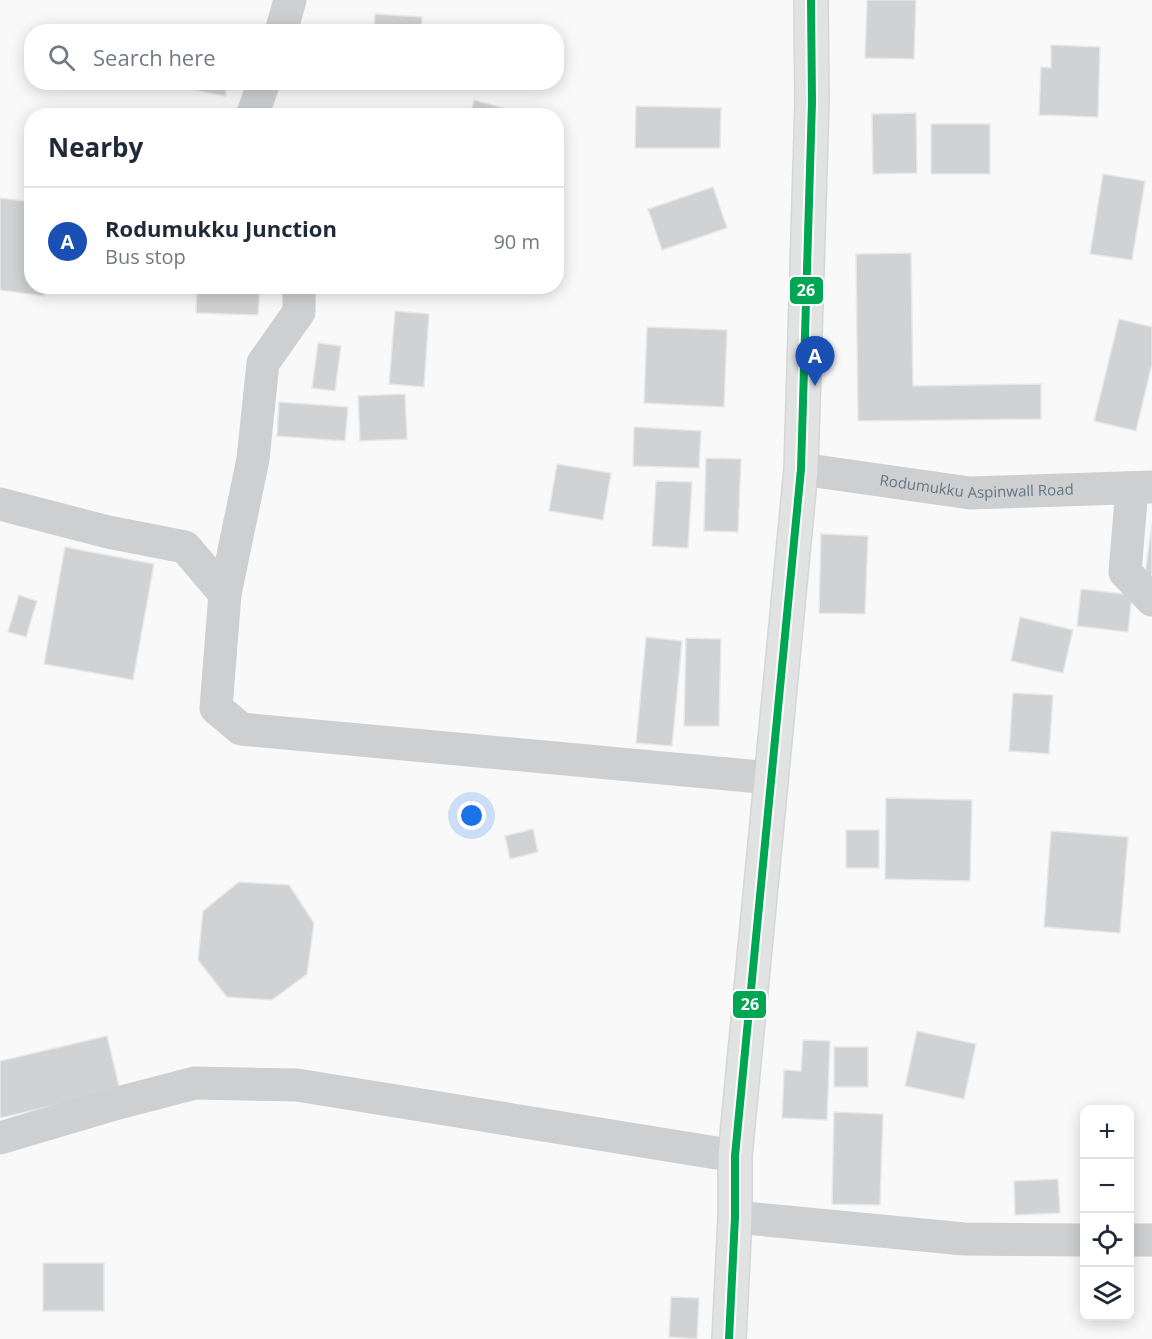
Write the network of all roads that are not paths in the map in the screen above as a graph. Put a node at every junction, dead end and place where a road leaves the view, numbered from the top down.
1 (290, 0) edge
2 (811, 0) edge
3 (283, 24) edge
4 (261, 90) edge
5 (255, 108) edge
6 (299, 294) edge
7 (801, 470) junction
8 (1142, 487) edge
9 (0, 504) edge
10 (225, 594) junction
11 (1152, 600) edge
12 (771, 778) junction
13 (0, 1138) edge
14 (735, 1156) junction
15 (735, 1217) junction
16 (1080, 1240) edge
17 (1134, 1240) edge
18 (1152, 1240) edge
19 (729, 1339) edge

1 - 3 street
2 - 7 main road
4 - 5 street
6 - 10 street
7 - 8 street, Rodumukku Aspinwall Road
7 - 12 main road
8 - 11 street
9 - 10 street
10 - 12 street
12 - 14 main road
13 - 14 street
14 - 15 main road
15 - 16 street
15 - 19 main road
17 - 18 street

